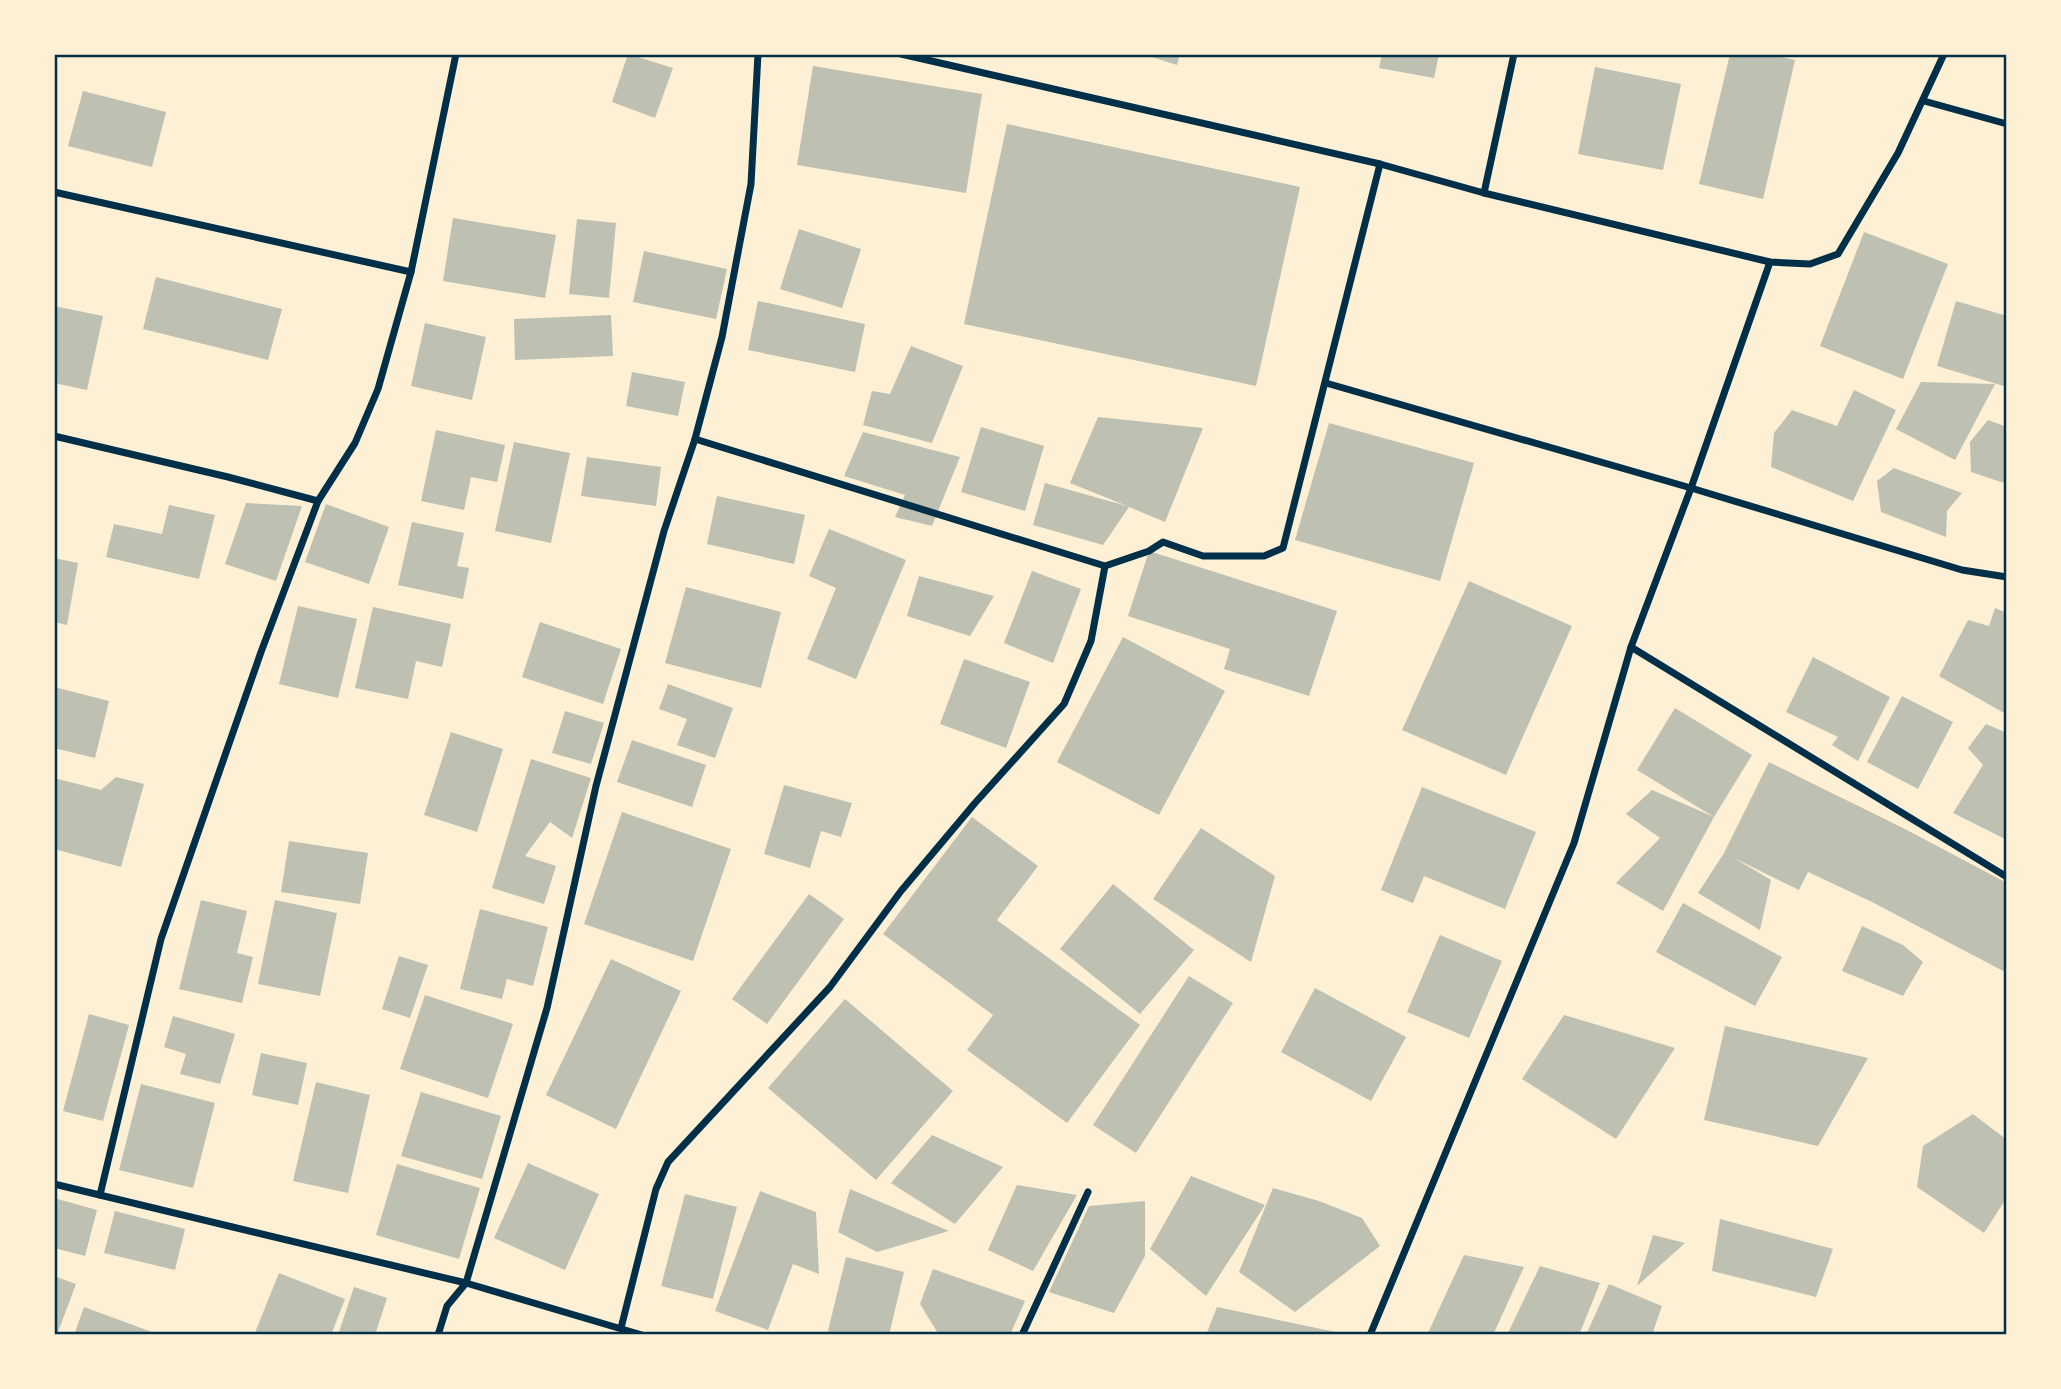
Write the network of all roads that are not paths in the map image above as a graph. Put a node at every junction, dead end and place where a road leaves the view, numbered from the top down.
1 (456, 54) edge
2 (758, 54) edge
3 (901, 54) edge
4 (1514, 54) edge
5 (1944, 54) edge
6 (1924, 101) junction
7 (2007, 124) edge
8 (1380, 164) junction
9 (54, 192) edge
10 (1484, 193) junction
11 (1770, 262) junction
12 (411, 272) junction
13 (1326, 383) junction
14 (54, 436) edge
15 (695, 439) junction
16 (1691, 488) junction
17 (318, 501) junction
18 (1105, 566) junction
19 (2007, 577) edge
20 (1631, 647) junction
21 (2007, 877) edge
22 (54, 1184) edge
23 (1088, 1192) dead end
24 (100, 1195) junction
25 (466, 1283) junction
26 (621, 1328) junction
27 (438, 1335) edge
28 (642, 1335) edge
29 (1022, 1335) edge
30 (1370, 1335) edge

1 - 12 street
2 - 15 street
3 - 8 street
4 - 10 street
5 - 6 street
6 - 7 street
6 - 11 street
8 - 10 street
8 - 13 street
9 - 12 street
10 - 11 street
11 - 16 street
12 - 17 street
13 - 16 street
13 - 18 street
14 - 17 street
15 - 18 street
15 - 25 street
16 - 19 street
16 - 20 street
17 - 24 street
18 - 26 street
20 - 21 street
20 - 30 street
22 - 24 street
23 - 29 street
24 - 25 street
25 - 26 street
25 - 27 street
26 - 28 street

